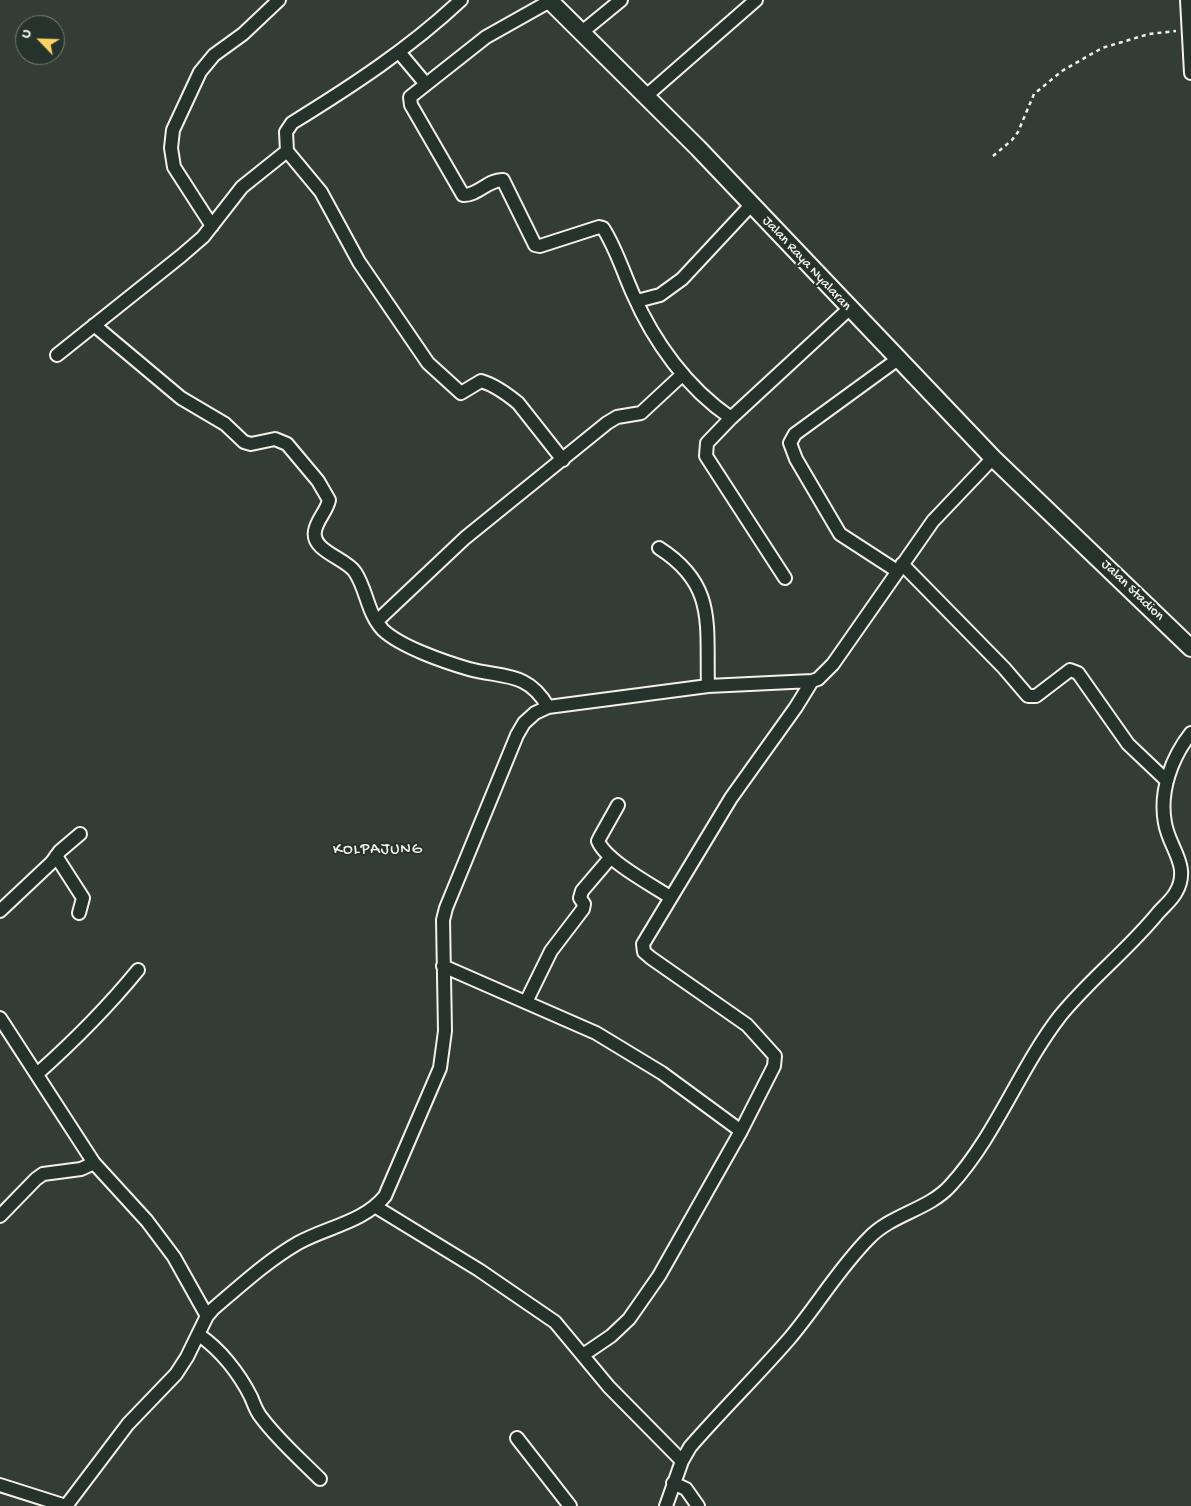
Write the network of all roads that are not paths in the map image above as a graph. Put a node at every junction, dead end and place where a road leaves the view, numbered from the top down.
1 (279, 0) edge
2 (461, 0) edge
3 (550, 0) edge
4 (620, 0) edge
5 (756, 0) edge
6 (1189, 8) edge
7 (582, 32) junction
8 (399, 52) junction
9 (1191, 73) edge
10 (425, 83) junction
11 (646, 96) junction
12 (287, 151) junction
13 (752, 205) junction
14 (212, 226) junction
15 (637, 301) junction
16 (849, 309) junction
17 (94, 325) junction
18 (57, 355) dead end
19 (898, 359) junction
20 (683, 374) junction
21 (731, 418) junction
22 (994, 458) junction
23 (563, 460) junction
24 (1069, 531) joint
25 (659, 548) dead end
26 (899, 567) junction
27 (785, 578) dead end
28 (377, 621) junction
29 (1191, 648) edge
30 (812, 681) junction
31 (708, 686) junction
32 (548, 706) junction
33 (1191, 732) edge
34 (1167, 782) junction
35 (618, 805) dead end
36 (80, 834) dead end
37 (56, 856) junction
38 (611, 857) junction
39 (670, 897) junction
40 (0, 911) edge
41 (79, 913) dead end
42 (443, 966) junction
43 (138, 970) dead end
44 (526, 1002) junction
45 (0, 1018) edge
46 (36, 1074) junction
47 (741, 1131) junction
48 (94, 1163) junction
49 (376, 1207) junction
50 (0, 1216) edge
51 (207, 1316) junction
52 (199, 1335) junction
53 (583, 1355) junction
54 (517, 1438) dead end
55 (682, 1461) junction
56 (320, 1479) dead end
57 (673, 1483) junction
58 (0, 1486) edge
59 (66, 1506) edge
60 (570, 1506) edge
61 (666, 1506) edge
62 (698, 1506) edge

1 - 14 street
2 - 8 street
3 - 7 main road, Jalan Raya Nyalaran
3 - 10 street
4 - 7 street
5 - 11 street
6 - 9 street
7 - 11 main road, Jalan Raya Nyalaran
8 - 10 street
8 - 12 street
10 - 15 street
11 - 13 main road, Jalan Raya Nyalaran
12 - 14 street
12 - 23 street
13 - 15 street
13 - 16 main road, Jalan Raya Nyalaran
14 - 17 street
15 - 20 street
16 - 19 main road, Jalan Raya Nyalaran
16 - 21 street
17 - 18 street
17 - 28 street
19 - 22 main road, Jalan Raya Nyalaran
19 - 26 street
20 - 21 street
20 - 23 street
21 - 27 street
22 - 24 main road, Jalan Raya Nyalaran
22 - 26 street
23 - 28 street
24 - 29 main road, Jalan Stadion
25 - 31 street
26 - 30 street
26 - 34 street
28 - 32 street
30 - 31 street
30 - 39 street
31 - 32 street
32 - 42 street
33 - 34 street
34 - 55 street
35 - 38 street
36 - 37 street
37 - 40 street
37 - 41 street
38 - 39 street
38 - 44 street
39 - 47 street
42 - 44 street
42 - 49 street
43 - 46 street
44 - 47 street
45 - 46 street
46 - 48 street
47 - 53 street
48 - 50 street
48 - 51 street
49 - 51 street
49 - 53 street
51 - 52 street
52 - 56 street
52 - 59 street
53 - 55 street
54 - 60 street
55 - 57 street
57 - 61 street
57 - 62 street
58 - 59 street

